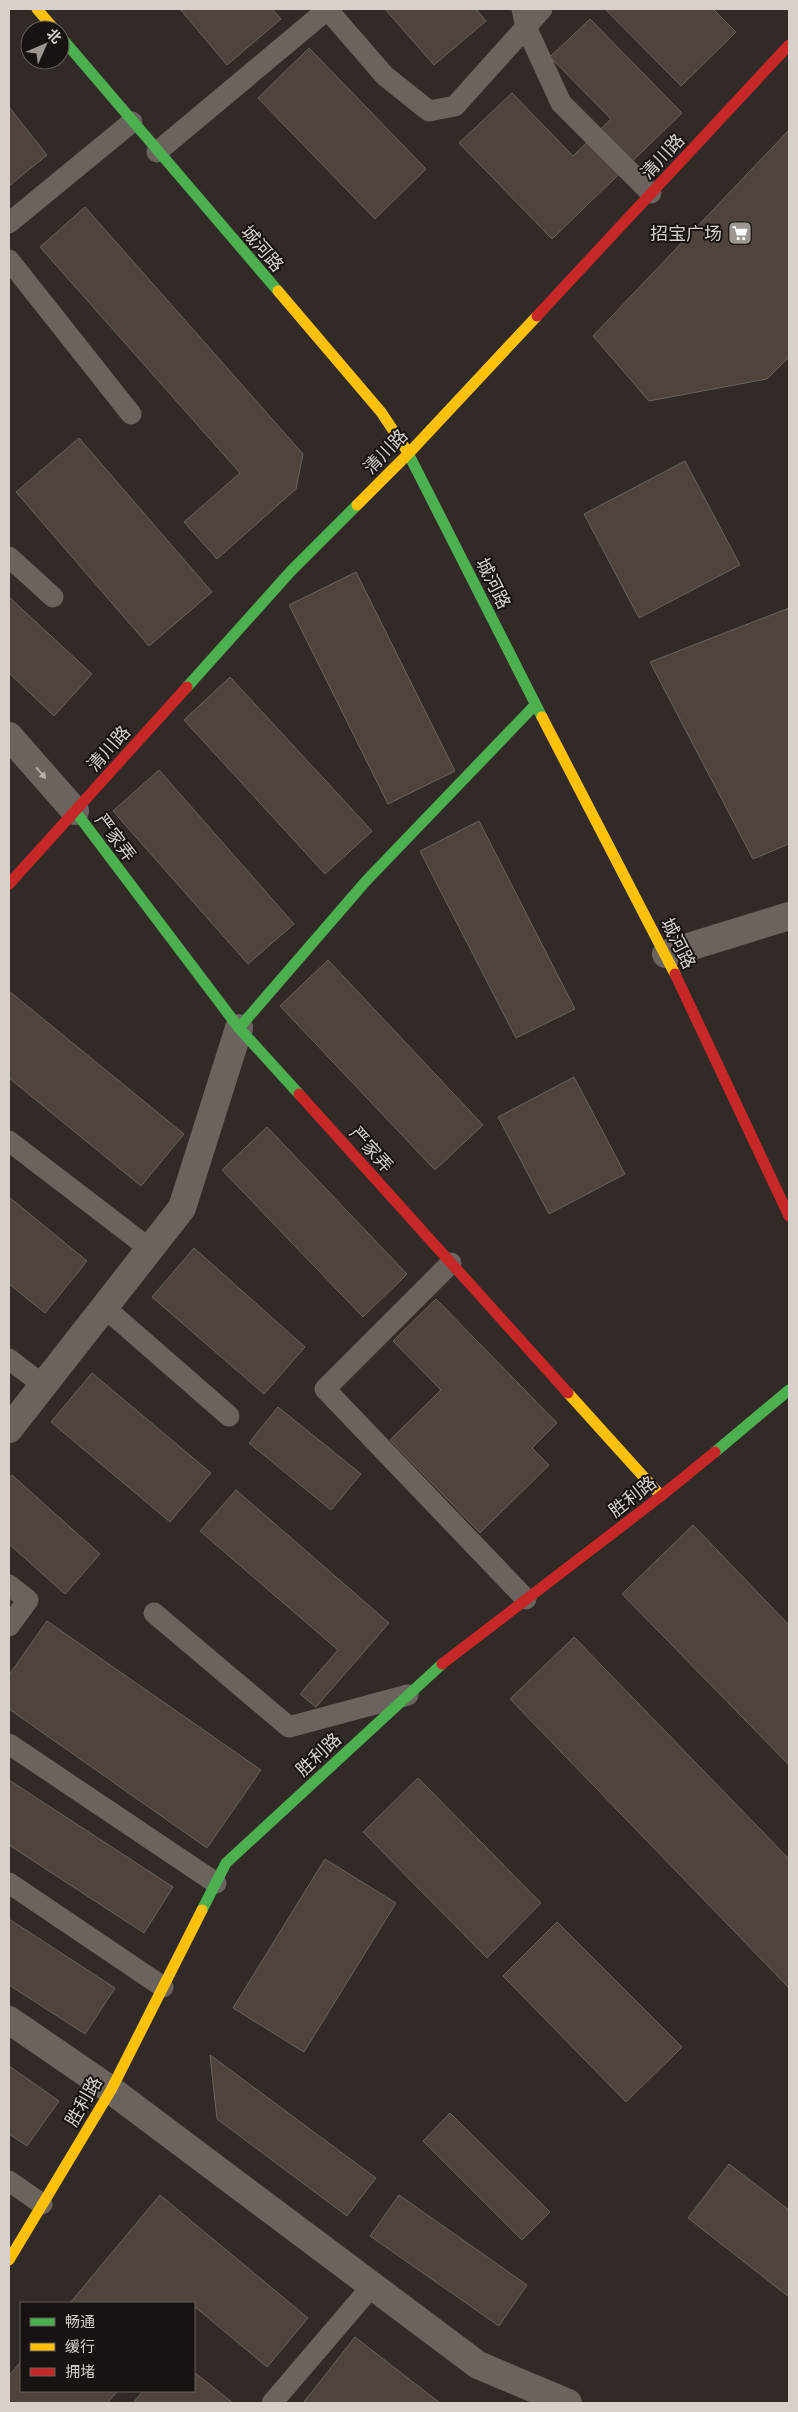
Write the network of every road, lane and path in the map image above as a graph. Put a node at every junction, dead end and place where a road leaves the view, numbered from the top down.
1 (36, 9) edge
2 (327, 9) edge
3 (542, 9) edge
4 (524, 18) edge
5 (45, 20) edge
6 (789, 45) edge
7 (70, 48) edge
8 (132, 122) junction
9 (157, 152) junction
10 (651, 193) junction
11 (9, 223) edge
12 (9, 260) edge
13 (131, 414) dead end
14 (409, 453) junction
15 (9, 557) edge
16 (53, 597) dead end
17 (535, 705) junction
18 (9, 736) edge
19 (74, 811) junction
20 (9, 884) edge
21 (789, 916) edge
22 (666, 954) junction
23 (239, 1028) junction
24 (9, 1141) edge
25 (789, 1216) edge
26 (150, 1249) junction
27 (450, 1263) junction
28 (104, 1307) junction
29 (9, 1359) edge
30 (43, 1385) junction
31 (789, 1390) edge
32 (229, 1416) dead end
33 (9, 1429) edge
34 (661, 1496) junction
35 (9, 1585) edge
36 (526, 1599) junction
37 (154, 1613) dead end
38 (9, 1626) edge
39 (408, 1695) junction
40 (9, 1744) edge
41 (9, 1883) edge
42 (216, 1883) junction
43 (163, 1987) junction
44 (9, 2020) edge
45 (111, 2090) junction
46 (9, 2181) edge
47 (42, 2204) junction
48 (9, 2260) edge
49 (372, 2286) junction
50 (272, 2403) edge
51 (568, 2403) edge

1 - 5 street
2 - 4 lane
2 - 9 lane
3 - 4 lane
4 - 10 lane
6 - 10 street, 清川路
7 - 8 street, 城河路
8 - 9 street, 城河路
8 - 11 lane
9 - 14 street, 城河路
10 - 14 street, 清川路
12 - 13 lane
14 - 17 street, 城河路
14 - 19 street, 清川路
15 - 16 lane
17 - 22 street, 城河路
17 - 23 street
18 -> 19 street
19 - 20 street, 清川路
19 - 23 street, 严家弄
21 - 22 street
22 - 25 street, 城河路
23 - 26 street
23 - 27 street, 严家弄
24 - 26 lane
26 - 28 street
27 - 34 street, 严家弄
27 - 36 lane
28 - 30 street
28 - 32 lane
29 - 30 lane
30 - 33 street
31 - 34 street, 胜利路
34 - 36 street, 胜利路
35 - 38 lane
36 - 39 street, 胜利路
37 - 39 lane
39 - 42 street, 胜利路
40 - 42 lane
41 - 43 lane
42 - 43 street, 胜利路
43 - 45 street, 胜利路
44 - 45 street
45 - 47 street, 胜利路
45 - 49 street
46 - 47 lane
47 - 48 street, 胜利路
49 - 50 lane
49 - 51 street

